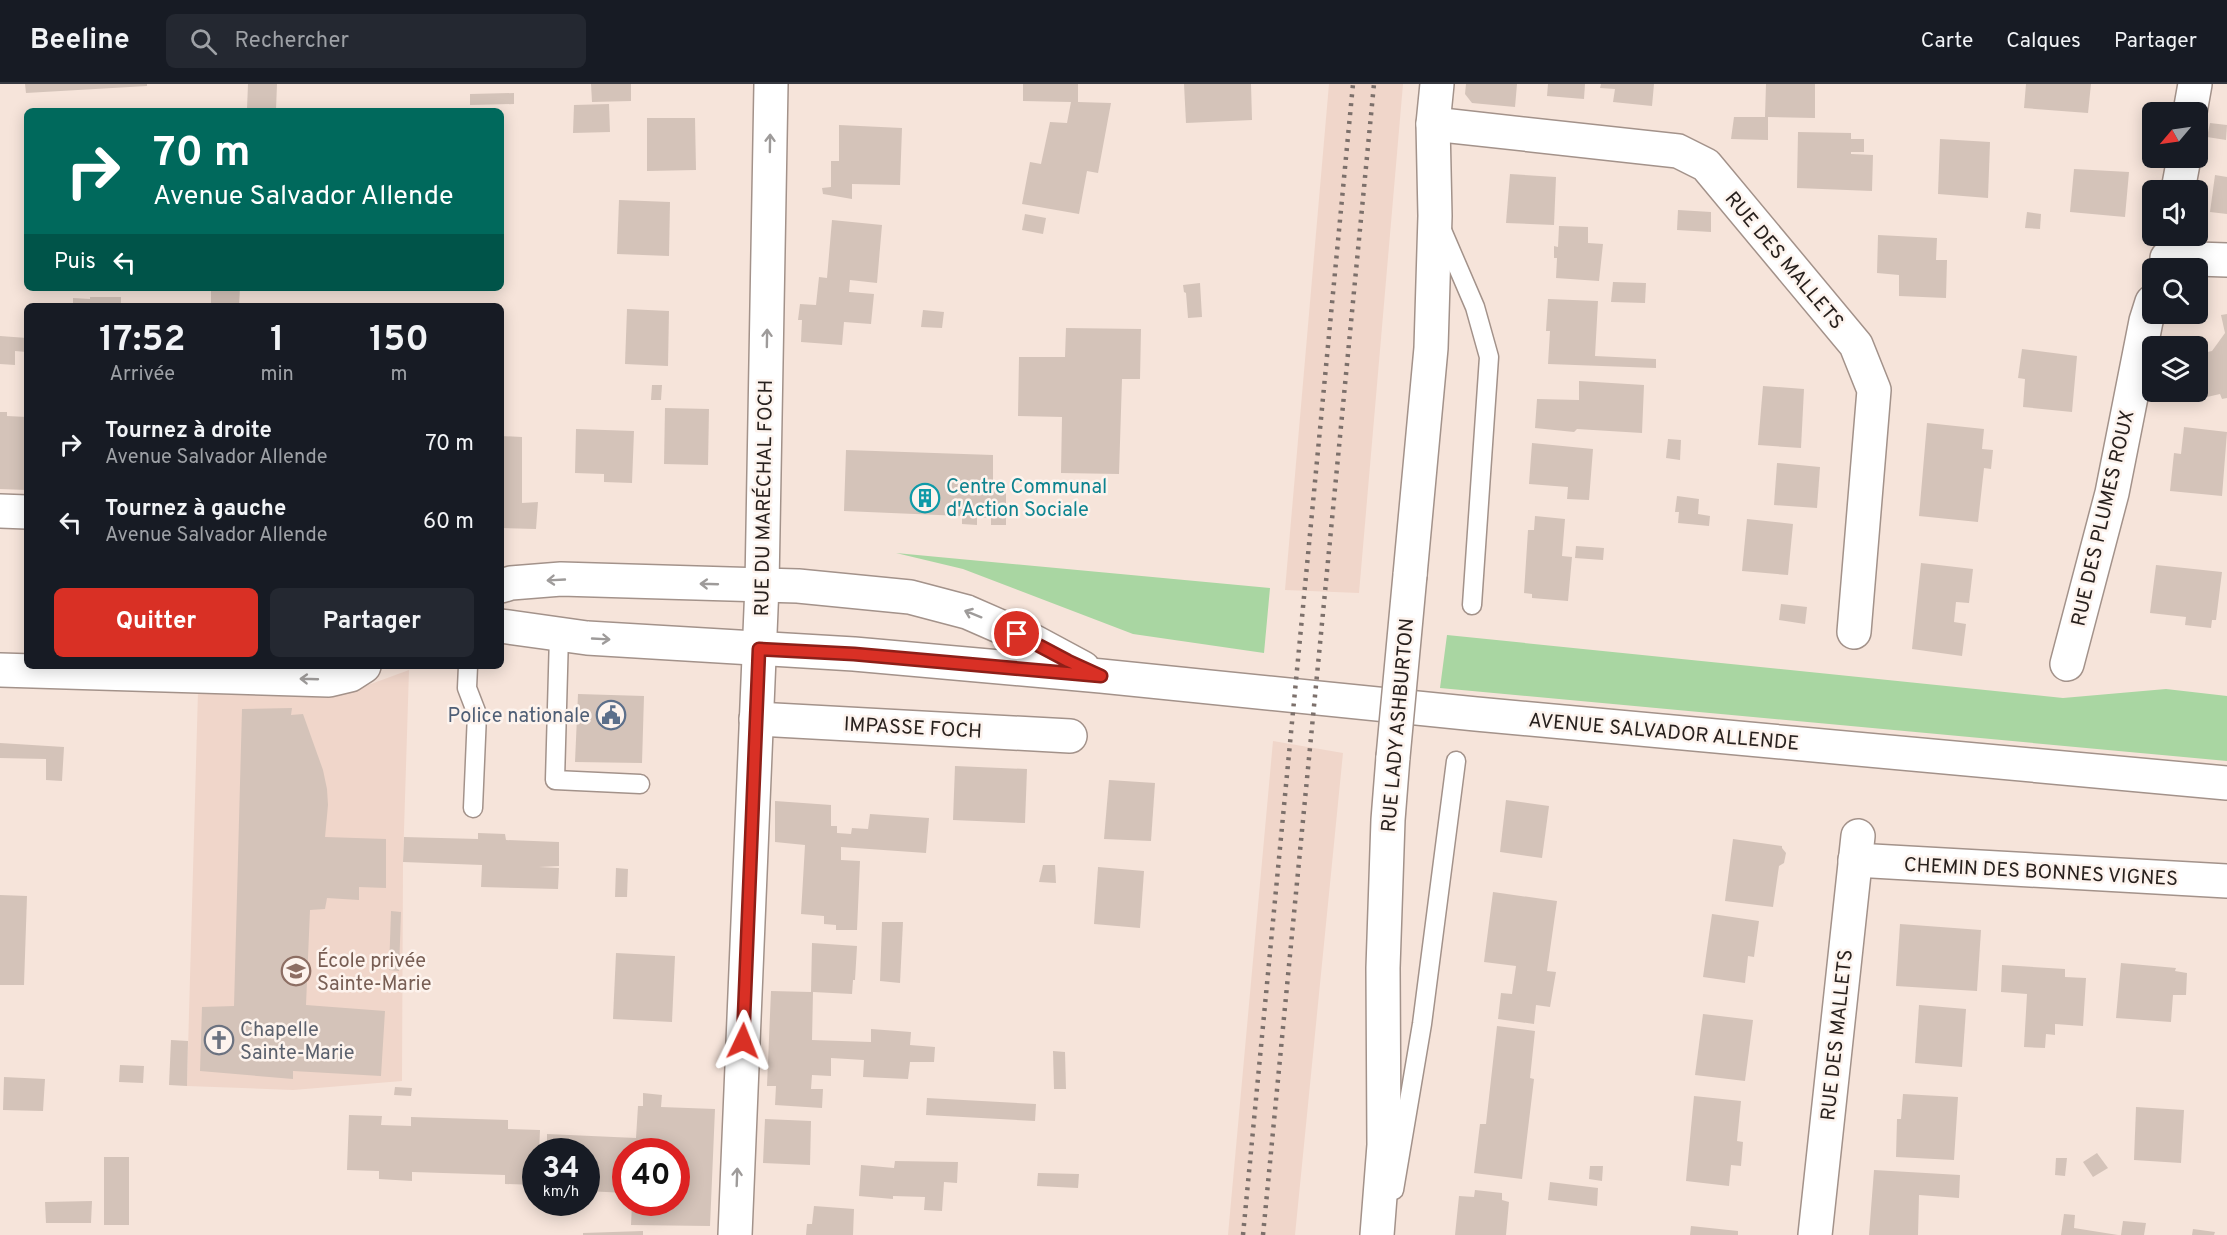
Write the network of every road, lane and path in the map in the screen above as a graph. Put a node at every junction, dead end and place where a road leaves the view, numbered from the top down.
1 (771, 84) edge
2 (1437, 84) edge
3 (2195, 84) edge
4 (2192, 102) edge
5 (1434, 124) junction
6 (1435, 216) junction
7 (2168, 254) edge
8 (2227, 260) edge
9 (2145, 324) edge
10 (0, 511) edge
11 (24, 512) edge
12 (504, 585) edge
13 (762, 585) junction
14 (1472, 605) dead end
15 (504, 627) edge
16 (1854, 632) dead end
17 (559, 636) junction
18 (759, 649) junction
19 (2067, 664) dead end
20 (359, 669) edge
21 (468, 669) edge
22 (0, 670) edge
23 (1101, 676) junction
24 (756, 719) junction
25 (1071, 736) dead end
26 (1456, 761) dead end
27 (2227, 783) edge
28 (640, 784) dead end
29 (473, 808) dead end
30 (1857, 848) joint
31 (2227, 881) edge
32 (735, 1235) edge
33 (1377, 1235) edge
34 (1384, 1235) edge
35 (1815, 1235) edge

13 -> 1 street, RUE DU MARÉCHAL FOCH
2 - 5 street, RUE LADY ASHBURTON
3 - 4 street
5 - 6 street, RUE LADY ASHBURTON
5 - 16 street, RUE DES MALLETS
6 - 14 lane, RUE LADY ASHBURTON
6 - 33 street, RUE LADY ASHBURTON, bridge
7 - 8 street
9 - 19 street, RUE DES PLUMES ROUX
10 - 11 street
13 -> 12 street, AVENUE SALVADOR ALLENDE
13 - 18 street, RUE DU MARÉCHAL FOCH
23 -> 13 street, AVENUE SALVADOR ALLENDE
15 - 17 street, AVENUE SALVADOR ALLENDE
17 -> 18 street, AVENUE SALVADOR ALLENDE
17 - 28 lane
18 - 23 street, AVENUE SALVADOR ALLENDE
18 - 24 street, RUE DU MARÉCHAL FOCH
20 -> 22 street
21 - 29 lane
23 - 27 street, AVENUE SALVADOR ALLENDE
24 - 25 street, IMPASSE FOCH
32 -> 24 street, RUE DU MARÉCHAL FOCH
26 - 34 lane
30 - 31 street, CHEMIN DES BONNES VIGNES
30 - 35 street, RUE DES MALLETS

